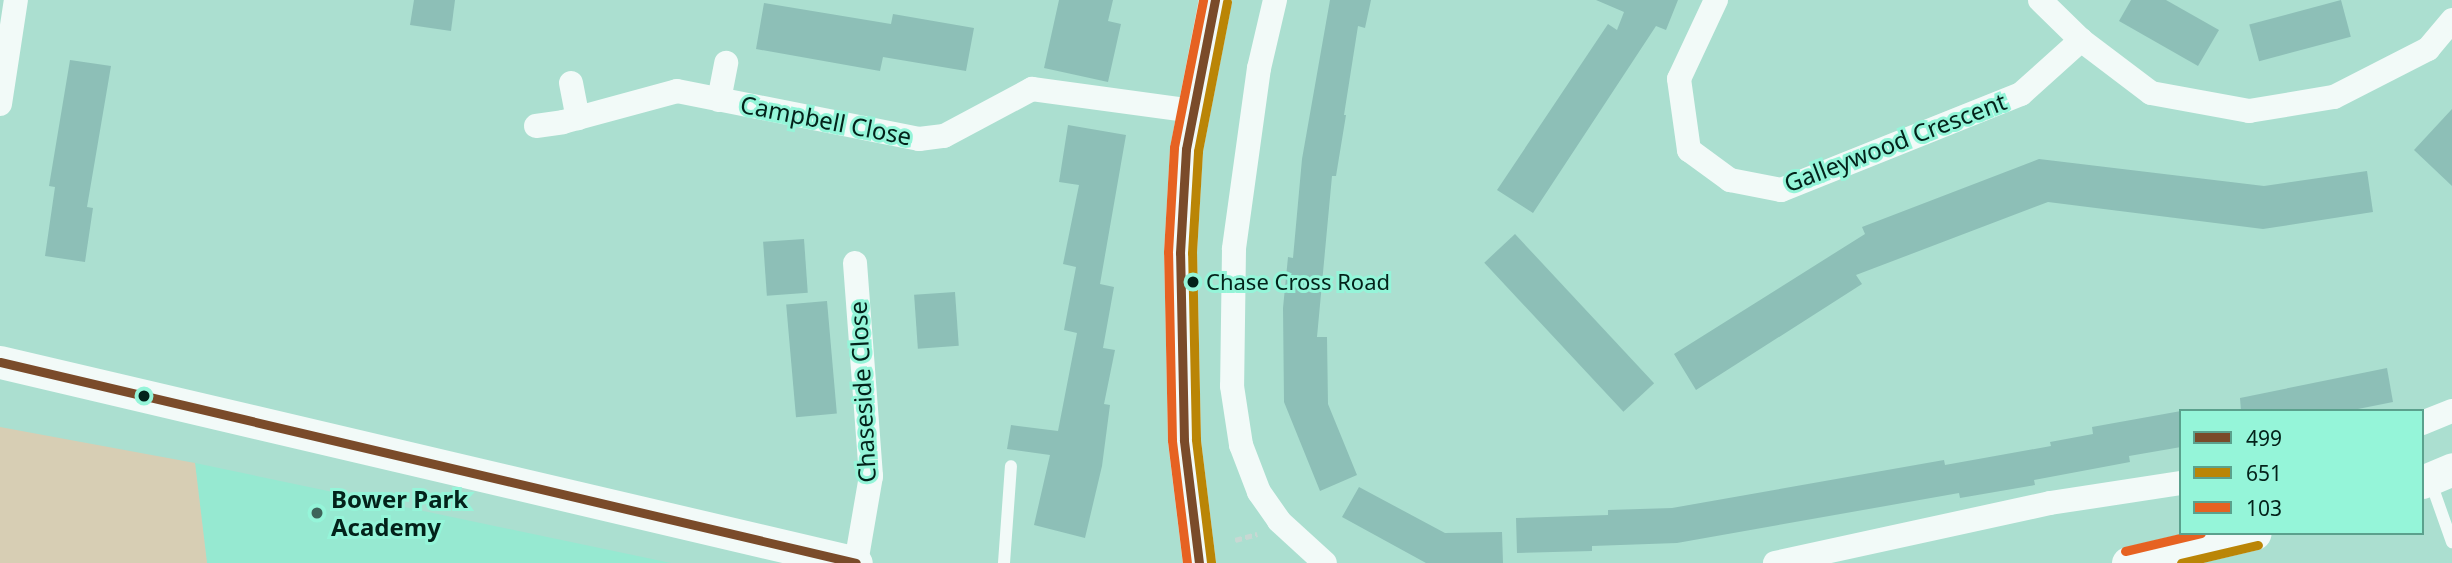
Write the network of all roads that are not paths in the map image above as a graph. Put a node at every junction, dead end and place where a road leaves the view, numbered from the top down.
1 (16, 0) edge
2 (1215, 0) edge
3 (1275, 0) edge
4 (1716, 0) edge
5 (2040, 0) edge
6 (2452, 20) edge
7 (2081, 40) junction
8 (726, 63) dead end
9 (571, 83) dead end
10 (719, 100) junction
11 (0, 104) edge
12 (1192, 111) junction
13 (578, 118) junction
14 (536, 126) dead end
15 (855, 263) dead end
16 (0, 362) edge
17 (2452, 411) edge
18 (2424, 422) edge
19 (1011, 466) dead end
20 (2434, 477) edge
21 (2179, 486) edge
22 (2238, 535) edge
23 (2189, 541) edge
24 (2452, 542) edge
25 (856, 563) edge
26 (1004, 563) edge
27 (1199, 563) edge
28 (1325, 563) edge
29 (1775, 563) edge
30 (2128, 563) edge

1 - 11 street
2 - 12 street
3 - 28 street
4 - 7 street, Galleywood Crescent
5 - 7 street
6 - 7 street
8 - 10 street
9 - 13 street
10 - 12 street, Campbell Close
10 - 13 street, Campbell Close
12 - 27 street
13 - 14 street, Campbell Close
15 - 25 street, Chaseside Close
16 - 25 street
17 - 18 street
19 - 26 lane
20 - 24 lane
21 - 29 street
22 - 23 street
23 - 30 street

